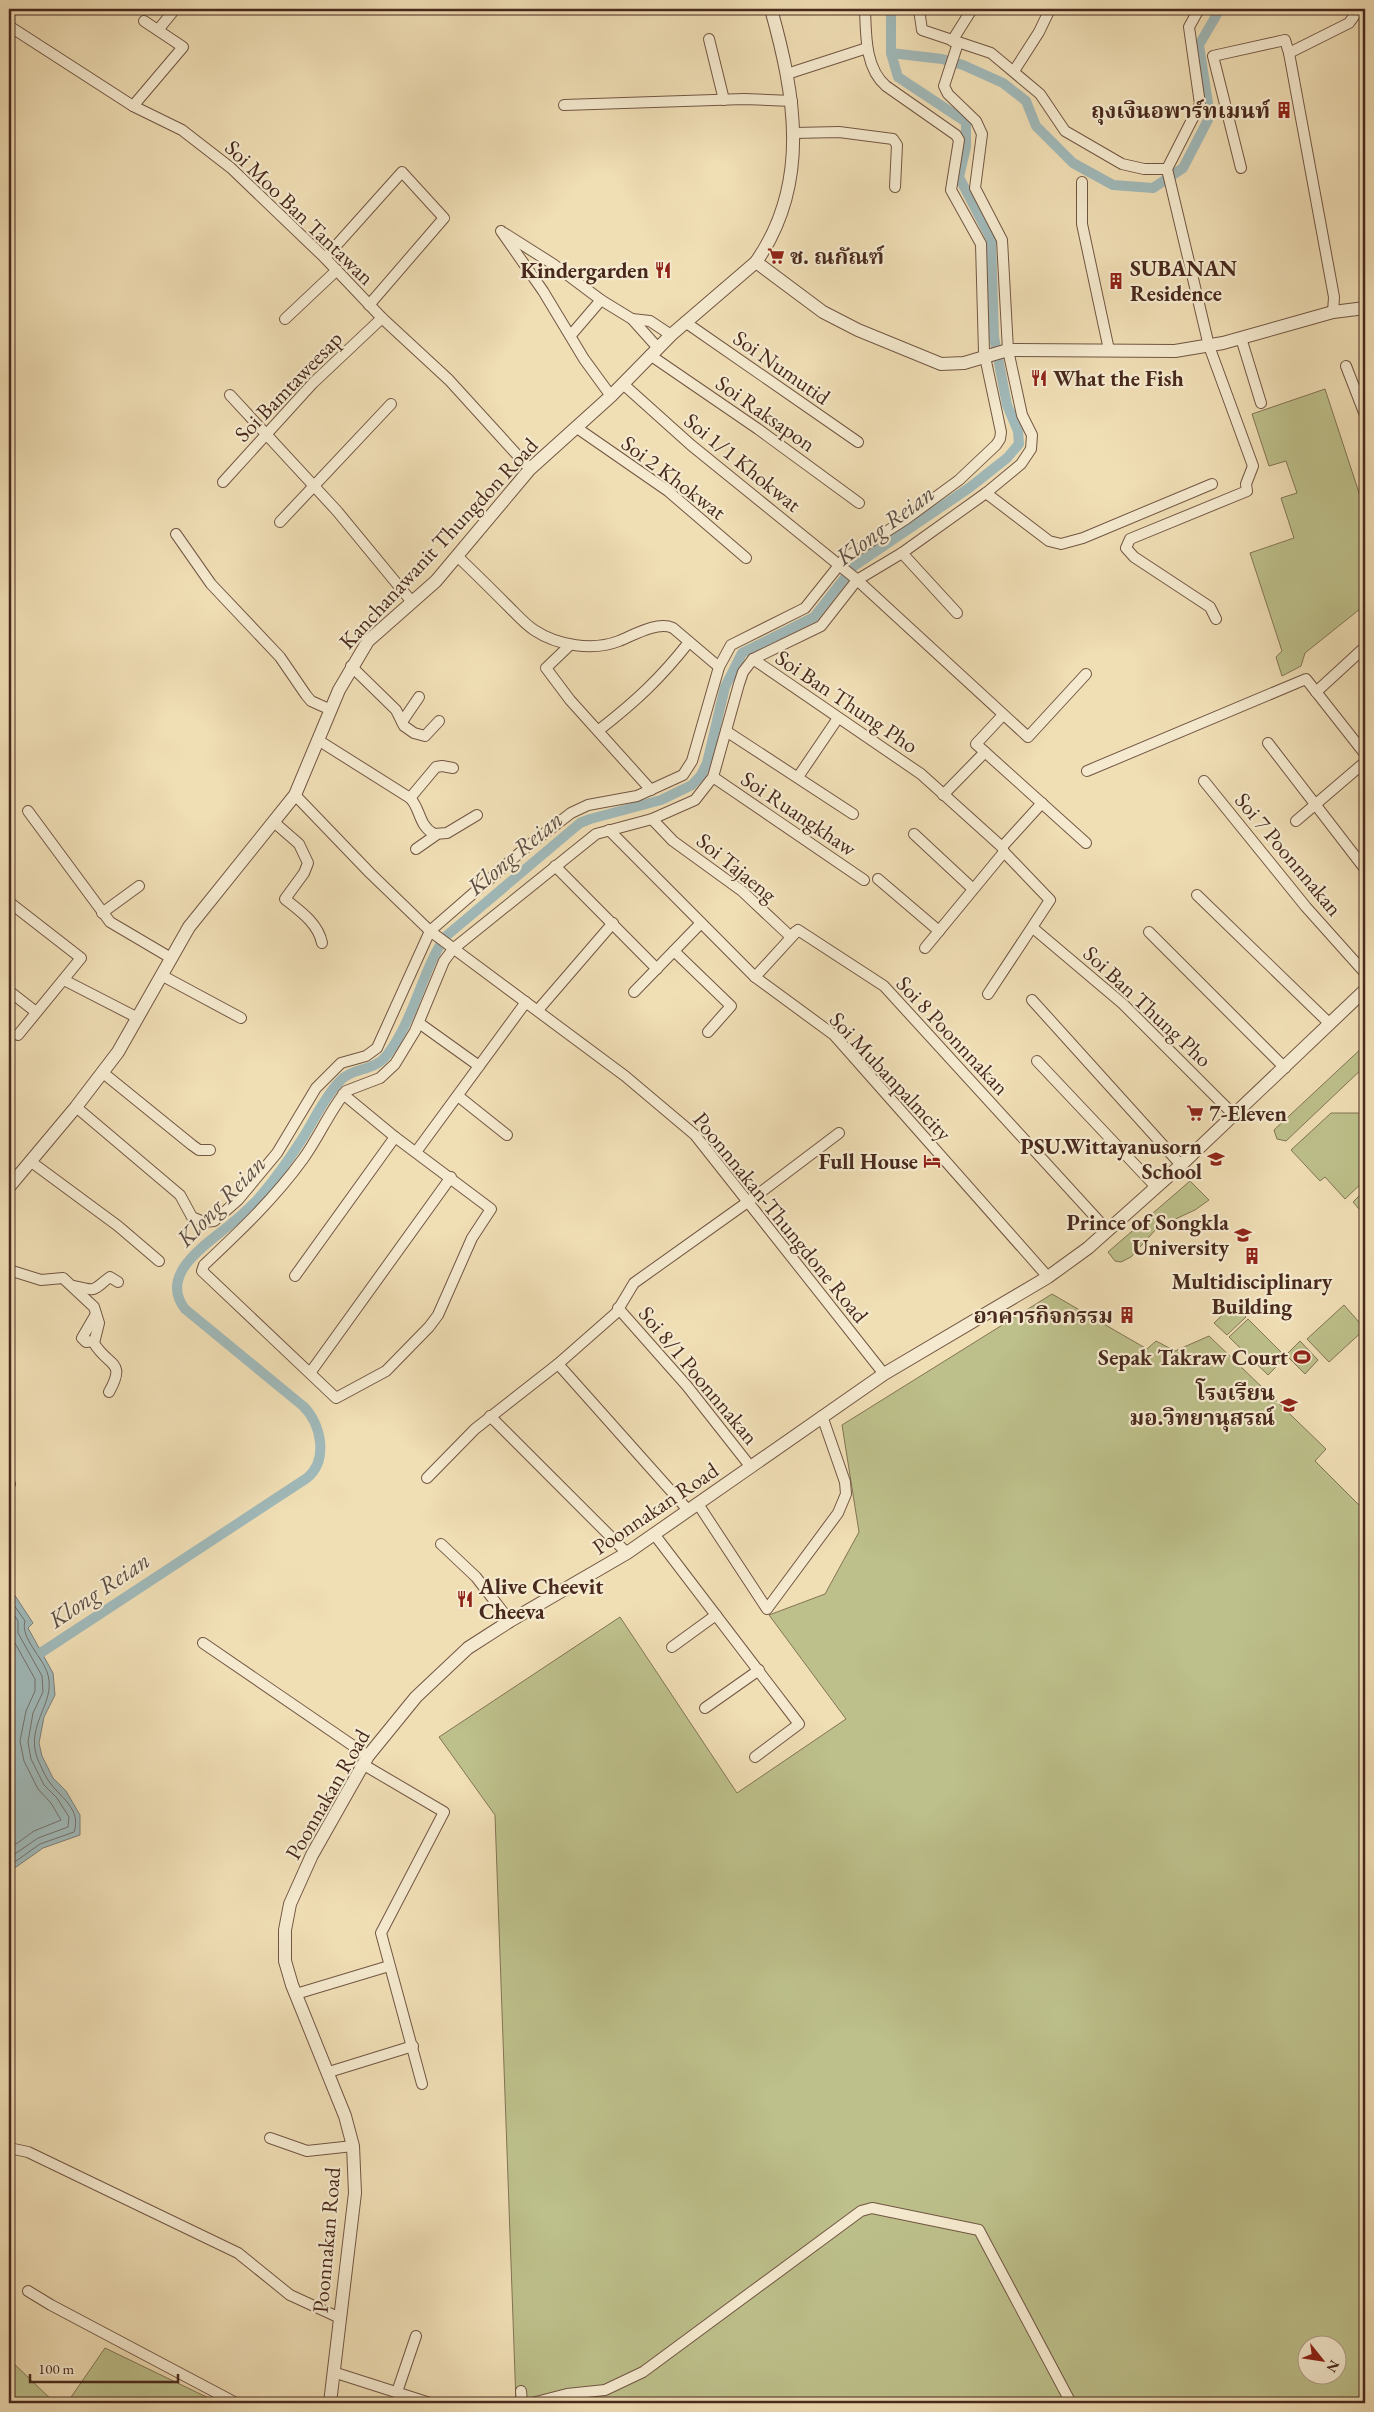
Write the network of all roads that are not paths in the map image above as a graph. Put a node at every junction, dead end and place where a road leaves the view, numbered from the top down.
1 (175, 9) edge
2 (771, 9) edge
3 (865, 9) edge
4 (919, 9) edge
5 (972, 9) edge
6 (1050, 9) edge
7 (1199, 9) edge
8 (1360, 9) edge
9 (144, 21) dead end
10 (9, 26) edge
11 (158, 30) junction
12 (709, 39) dead end
13 (955, 42) junction
14 (867, 48) junction
15 (1289, 53) junction
16 (1014, 71) junction
17 (787, 74) junction
18 (724, 100) junction
19 (792, 101) junction
20 (564, 104) dead end
21 (133, 106) junction
22 (794, 133) junction
23 (1241, 168) dead end
24 (1167, 170) junction
25 (1082, 182) dead end
26 (895, 187) dead end
27 (325, 258) junction
28 (756, 262) junction
29 (337, 270) junction
30 (601, 300) junction
31 (369, 305) junction
32 (1365, 308) edge
33 (1333, 312) junction
34 (382, 318) junction
35 (285, 319) dead end
36 (632, 319) junction
37 (685, 322) junction
38 (571, 335) junction
39 (671, 335) junction
40 (1241, 338) junction
41 (1210, 346) junction
42 (1008, 350) junction
43 (1109, 350) junction
44 (654, 352) junction
45 (986, 358) junction
46 (1346, 366) dead end
47 (623, 384) junction
48 (230, 395) dead end
49 (611, 396) junction
50 (1261, 403) dead end
51 (391, 404) dead end
52 (1365, 415) edge
53 (577, 428) junction
54 (264, 434) junction
55 (858, 442) dead end
56 (530, 469) junction
57 (222, 482) dead end
58 (1212, 484) dead end
59 (313, 485) junction
60 (986, 493) junction
61 (858, 503) dead end
62 (280, 522) dead end
63 (176, 534) dead end
64 (902, 553) junction
65 (457, 556) junction
66 (746, 558) dead end
67 (840, 566) junction
68 (856, 579) junction
69 (412, 602) junction
70 (958, 613) dead end
71 (1216, 619) dead end
72 (689, 642) junction
73 (570, 645) junction
74 (1365, 647) edge
75 (752, 660) junction
76 (351, 666) junction
77 (719, 667) junction
78 (1086, 674) dead end
79 (1316, 692) junction
80 (419, 697) dead end
81 (331, 710) junction
82 (1003, 715) junction
83 (838, 718) junction
84 (439, 721) dead end
85 (402, 722) junction
86 (599, 730) junction
87 (726, 730) junction
88 (318, 740) junction
89 (1268, 743) dead end
90 (985, 752) junction
91 (1365, 754) edge
92 (1365, 762) edge
93 (453, 768) dead end
94 (1087, 771) dead end
95 (714, 777) junction
96 (798, 777) junction
97 (1204, 781) dead end
98 (651, 790) junction
99 (295, 795) junction
100 (943, 795) junction
101 (410, 798) junction
102 (1042, 803) junction
103 (1314, 804) junction
104 (28, 811) dead end
105 (853, 814) dead end
106 (477, 815) dead end
107 (652, 819) junction
108 (1296, 821) dead end
109 (275, 823) junction
110 (609, 830) junction
111 (914, 834) dead end
112 (436, 835) junction
113 (1086, 843) dead end
114 (416, 849) dead end
115 (1003, 850) junction
116 (555, 866) junction
117 (1365, 869) edge
118 (878, 879) dead end
119 (864, 880) dead end
120 (139, 886) dead end
121 (973, 889) junction
122 (1196, 895) dead end
123 (9, 902) edge
124 (102, 913) junction
125 (613, 922) junction
126 (701, 923) junction
127 (1032, 928) junction
128 (939, 930) junction
129 (1148, 932) dead end
130 (432, 933) junction
131 (794, 933) junction
132 (322, 943) dead end
133 (452, 948) junction
134 (925, 948) dead end
135 (674, 951) junction
136 (171, 958) junction
137 (656, 969) junction
138 (1365, 973) edge
139 (161, 975) junction
140 (755, 977) junction
141 (64, 980) junction
142 (1365, 990) edge
143 (9, 992) edge
144 (634, 992) dead end
145 (988, 994) dead end
146 (1032, 1000) dead end
147 (526, 1002) junction
148 (538, 1010) junction
149 (36, 1012) junction
150 (138, 1018) junction
151 (241, 1018) dead end
152 (419, 1024) junction
153 (1330, 1024) junction
154 (708, 1032) dead end
155 (18, 1035) dead end
156 (1037, 1061) dead end
157 (479, 1066) junction
158 (1285, 1068) junction
159 (102, 1072) junction
160 (343, 1094) junction
161 (458, 1096) junction
162 (76, 1107) junction
163 (1234, 1115) junction
164 (838, 1133) dead end
165 (507, 1135) dead end
166 (395, 1137) junction
167 (210, 1150) dead end
168 (416, 1152) junction
169 (30, 1161) junction
170 (1181, 1165) junction
171 (451, 1176) junction
172 (9, 1186) edge
173 (1156, 1188) junction
174 (749, 1201) junction
175 (1108, 1231) junction
176 (159, 1261) dead end
177 (9, 1270) edge
178 (295, 1276) dead end
179 (1048, 1277) junction
180 (118, 1282) dead end
181 (71, 1285) junction
182 (618, 1308) junction
183 (558, 1364) junction
184 (310, 1373) junction
185 (884, 1374) junction
186 (108, 1392) dead end
187 (490, 1416) junction
188 (822, 1416) junction
189 (750, 1466) junction
190 (427, 1478) dead end
191 (693, 1507) junction
192 (654, 1534) junction
193 (441, 1544) dead end
194 (627, 1553) junction
195 (716, 1615) junction
196 (510, 1621) junction
197 (203, 1643) dead end
198 (672, 1647) dead end
199 (759, 1670) junction
200 (705, 1708) dead end
201 (756, 1757) dead end
202 (366, 1760) junction
203 (389, 1966) junction
204 (296, 1994) junction
205 (413, 2046) junction
206 (329, 2072) junction
207 (422, 2084) dead end
208 (270, 2138) dead end
209 (353, 2146) junction
210 (9, 2148) edge
211 (28, 2291) dead end
212 (340, 2318) junction
213 (416, 2336) dead end
214 (333, 2372) junction
215 (521, 2391) dead end
216 (397, 2392) junction
217 (236, 2403) edge
218 (330, 2403) edge
219 (430, 2403) edge
220 (522, 2403) edge
221 (532, 2403) edge
222 (1071, 2403) edge

1 - 11 street
2 - 17 street, Kanchanawanit Thungdon Road
3 - 14 street
4 - 13 street
5 - 13 street
6 - 16 street
7 - 24 street
8 - 15 street
9 - 11 street
10 - 21 street, Soi Moo Ban Tantawan
11 - 21 street
12 - 18 street
13 - 16 street
13 - 42 street
14 - 17 street
14 - 45 street
15 - 23 street
15 - 33 street
16 - 24 street
17 - 19 street, Kanchanawanit Thungdon Road
18 - 19 street
18 - 20 street
19 - 22 street, Kanchanawanit Thungdon Road
21 - 27 street, Soi Moo Ban Tantawan
22 - 26 street
22 - 28 street, Kanchanawanit Thungdon Road
24 - 41 street
25 - 43 street
27 - 29 street, Soi Moo Ban Tantawan
27 - 31 street
28 - 37 street, Kanchanawanit Thungdon Road
28 - 45 street
29 - 31 street, Soi Moo Ban Tantawan
29 - 35 street
30 - 36 street
30 - 38 street
30 - 38 street
31 - 34 street, Soi Moo Ban Tantawan
32 - 33 street
33 - 40 street
34 - 54 street, Soi Bamtaweesap
34 - 56 street, Soi Moo Ban Tantawan
36 - 39 street
36 - 44 street, Soi Raksapon
37 - 39 street, Kanchanawanit Thungdon Road
37 - 55 street, Soi Numutid
38 - 49 street
39 - 44 street, Kanchanawanit Thungdon Road
40 - 41 street
40 - 50 street
41 - 43 street
41 - 71 street
42 - 43 street
42 - 45 street
42 - 60 street
44 - 47 street, Kanchanawanit Thungdon Road
44 - 61 street, Soi Raksapon
45 - 67 street
46 - 52 street
47 - 49 street, Kanchanawanit Thungdon Road
47 - 67 street, Soi 1/1 Khokwat
48 - 54 street
49 - 53 street, Kanchanawanit Thungdon Road
51 - 59 street
53 - 56 street, Kanchanawanit Thungdon Road
53 - 66 street, Soi 2 Khokwat
54 - 57 street, Soi Bamtaweesap
54 - 59 street
56 - 65 street, Kanchanawanit Thungdon Road
58 - 60 street
59 - 62 street
59 - 69 street
60 - 64 street
63 - 81 street
64 - 68 street
64 - 70 street
65 - 69 street, Kanchanawanit Thungdon Road
65 - 73 street
67 - 68 street, Soi 1/1 Khokwat
67 - 77 street
68 - 75 street
68 - 82 street, Soi 1/1 Khokwat
69 - 76 street, Kanchanawanit Thungdon Road
72 - 73 street
72 - 77 street
72 - 86 street
73 - 86 street
74 - 79 street
75 - 83 street, Soi Ban Thung Pho
75 - 87 street
76 - 81 street, Kanchanawanit Thungdon Road
76 - 85 street
77 - 98 street
78 - 82 street, Soi 1/1 Khokwat
79 - 91 street
79 - 94 street
80 - 85 street
81 - 88 street, Kanchanawanit Thungdon Road
82 - 90 street
83 - 96 street
83 - 100 street, Soi Ban Thung Pho
84 - 85 street
86 - 98 street
87 - 95 street
87 - 96 street
88 - 99 street, Kanchanawanit Thungdon Road
88 - 101 street
89 - 103 street
90 - 100 street
90 - 102 street
92 - 103 street
93 - 101 street
95 - 107 street
95 - 119 street, Soi Ruangkhaw
96 - 105 street
97 - 138 street, Soi 7 Poonnnakan
98 - 130 street
99 - 109 street, Kanchanawanit Thungdon Road
99 - 130 street
100 - 115 street, Soi Ban Thung Pho
101 - 112 street
102 - 113 street
102 - 115 street
103 - 108 street
103 - 117 street
104 - 124 street
106 - 112 street
107 - 110 street
107 - 131 street, Soi Tajaeng
109 - 132 street
109 - 136 street, Kanchanawanit Thungdon Road
110 - 116 street
110 - 126 street, Soi Mubanpalmcity
111 - 121 street
112 - 114 street
115 - 121 street
115 - 127 street, Soi Ban Thung Pho
116 - 125 street
116 - 133 street
118 - 128 street
120 - 124 street
121 - 128 street
122 - 153 street
123 - 141 street
124 - 136 street
125 - 137 street
125 - 148 street
126 - 135 street
126 - 140 street, Soi Mubanpalmcity
127 - 145 street
127 - 163 street, Soi Ban Thung Pho
128 - 134 street
129 - 158 street
130 - 133 street, Poonnnakan-Thungdone Road
130 - 162 street
131 - 140 street
131 - 175 street, Soi 8 Poonnnakan
133 - 147 street, Poonnnakan-Thungdone Road
133 - 152 street
135 - 137 street
135 - 154 street
136 - 139 street, Kanchanawanit Thungdon Road
137 - 144 street
139 - 150 street, Kanchanawanit Thungdon Road
139 - 151 street
140 - 179 street, Soi Mubanpalmcity
141 - 149 street
141 - 150 street
142 - 153 street, Poonnakan Road
143 - 149 street
146 - 170 street
147 - 148 street, Poonnnakan-Thungdone Road
147 - 157 street
148 - 174 street, Poonnnakan-Thungdone Road
149 - 155 street
150 - 159 street, Kanchanawanit Thungdon Road
152 - 157 street
152 - 160 street
153 - 158 street, Poonnakan Road
156 - 173 street
157 - 161 street
158 - 163 street, Poonnakan Road
159 - 162 street, Kanchanawanit Thungdon Road
159 - 167 street
160 - 166 street
160 - 184 street
161 - 165 street
161 - 168 street
162 - 169 street, Kanchanawanit Thungdon Road
163 - 170 street, Poonnakan Road
164 - 174 street
166 - 168 street
166 - 178 street
168 - 171 street
169 - 172 street, Kanchanawanit Thungdon Road
169 - 176 street
170 - 173 street, Poonnakan Road
171 - 184 street
171 - 184 street
173 - 175 street, Poonnakan Road
174 - 182 street
174 - 185 street, Poonnnakan-Thungdone Road
175 - 179 street, Poonnakan Road
177 - 181 street
179 - 185 street, Poonnakan Road
180 - 181 street
181 - 186 street
182 - 183 street
182 - 189 street, Soi 8/1 Poonnnakan
183 - 187 street
183 - 191 street
185 - 188 street, Poonnakan Road
187 - 190 street
187 - 194 street
188 - 189 street, Poonnakan Road
188 - 191 street
189 - 191 street, Poonnakan Road
191 - 192 street, Poonnakan Road
192 - 194 street, Poonnakan Road
192 - 195 street
193 - 196 street
194 - 196 street, Poonnakan Road
195 - 198 street
195 - 199 street
196 - 202 street, Poonnakan Road
197 - 202 street
199 - 200 street
199 - 201 street
202 - 203 street
202 - 204 street, Poonnakan Road
203 - 204 street
203 - 205 street
204 - 206 street, Poonnakan Road
205 - 206 street
205 - 207 street
206 - 209 street, Poonnakan Road
208 - 209 street
209 - 212 street, Poonnakan Road
210 - 212 street
211 - 217 street
212 - 214 street, Poonnakan Road
213 - 216 street
214 - 216 street
214 - 218 street, Poonnakan Road
215 - 220 street
216 - 219 street
221 - 222 street

